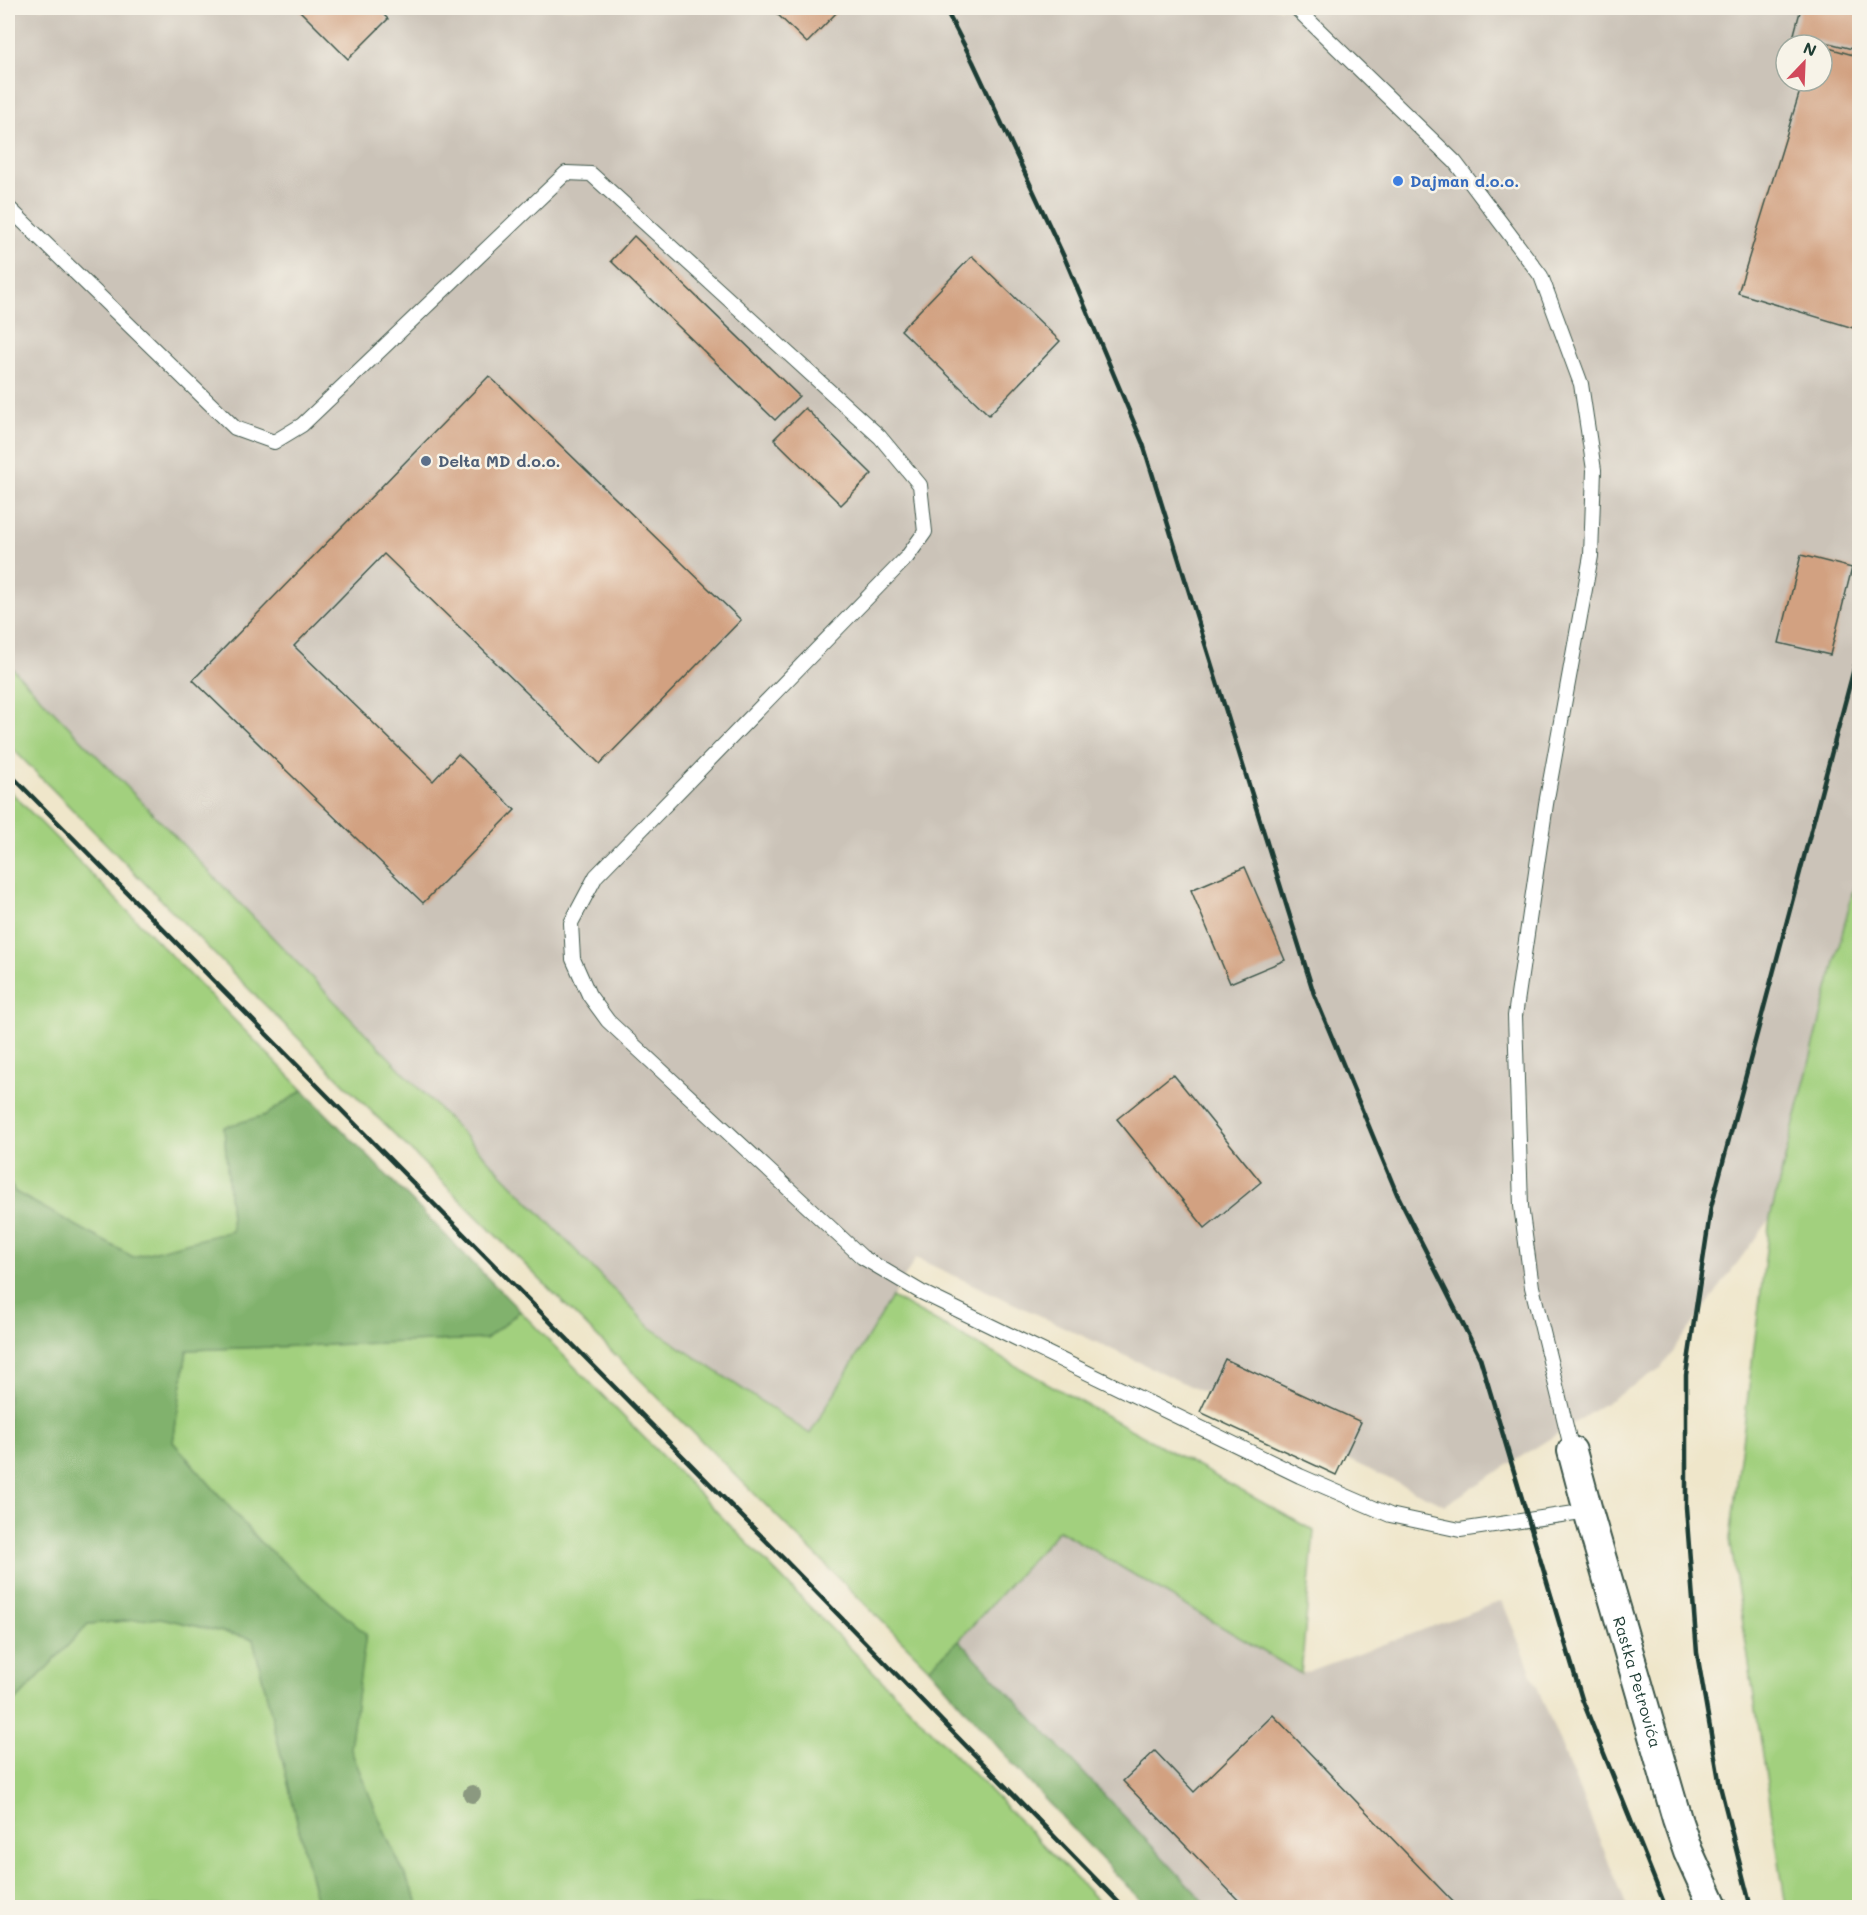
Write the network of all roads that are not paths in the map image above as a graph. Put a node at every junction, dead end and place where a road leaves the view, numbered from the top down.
1 (1296, 8) edge
2 (8, 207) edge
3 (1572, 1451) joint
4 (1587, 1511) junction
5 (1714, 1908) edge

1 - 3 lane
2 - 4 lane
3 - 4 street, Rastka Petrovića
4 - 5 street, Rastka Petrovića

